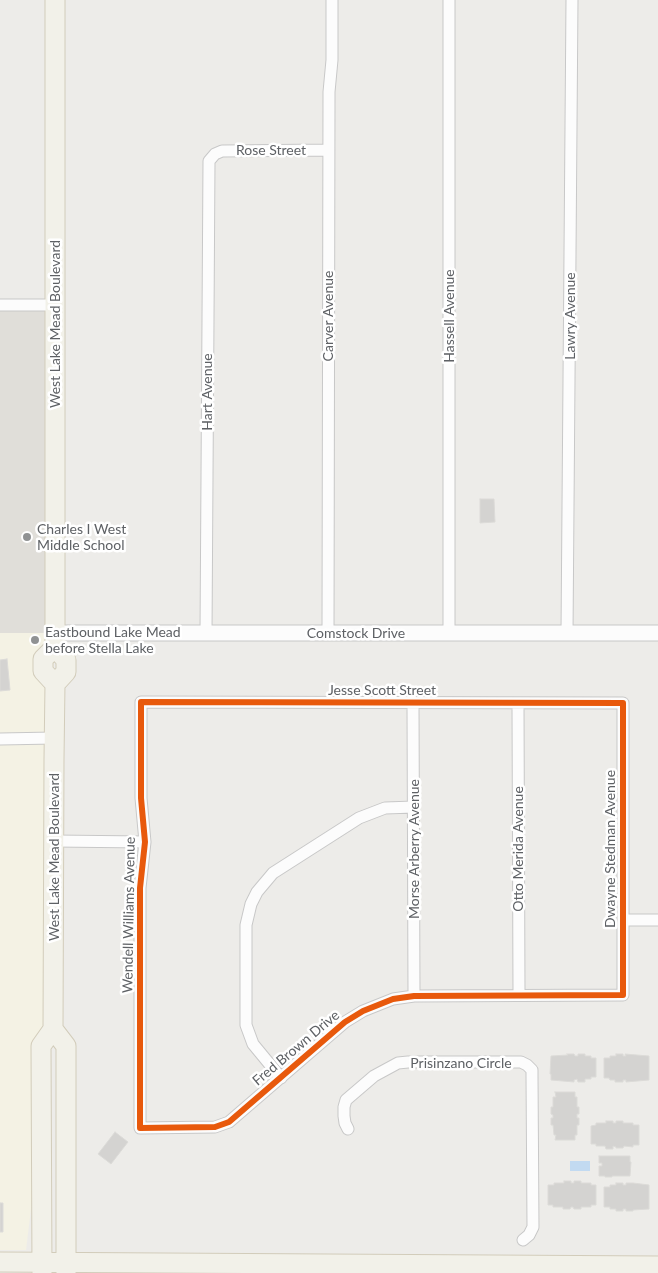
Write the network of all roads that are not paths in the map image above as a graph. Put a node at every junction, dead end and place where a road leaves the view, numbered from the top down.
1 (55, 0) edge
2 (332, 0) edge
3 (449, 0) edge
4 (572, 0) edge
5 (328, 150) junction
6 (214, 154) joint
7 (0, 305) edge
8 (55, 305) junction
9 (206, 633) junction
10 (328, 633) junction
11 (448, 633) junction
12 (568, 633) junction
13 (658, 633) edge
14 (54, 640) junction
15 (141, 702) joint
16 (413, 702) junction
17 (518, 702) junction
18 (622, 702) joint
19 (54, 738) junction
20 (0, 740) edge
21 (414, 807) junction
22 (54, 841) junction
23 (144, 842) junction
24 (623, 920) junction
25 (658, 920) edge
26 (518, 995) junction
27 (623, 995) joint
28 (414, 996) junction
29 (53, 1029) junction
30 (281, 1078) junction
31 (140, 1128) joint
32 (348, 1129) dead end
33 (523, 1240) dead end
34 (0, 1262) edge
35 (658, 1266) edge
36 (42, 1267) edge
37 (66, 1267) edge
38 (271, 1268) edge
39 (376, 1269) edge

1 - 8 main road, West Lake Mead Boulevard
2 - 5 street, Carver Avenue
3 - 11 street, Hassell Avenue
4 - 12 street, Lawry Avenue
5 - 6 street, Rose Street
5 - 10 street, Carver Avenue
6 - 9 street, Hart Avenue
7 - 8 street
8 - 14 main road, West Lake Mead Boulevard
9 - 10 street, Comstock Drive
9 - 14 street, Comstock Drive
10 - 11 street, Comstock Drive
11 - 12 street, Comstock Drive
12 - 13 street, Comstock Drive
14 - 19 main road, West Lake Mead Boulevard
15 - 16 street, Jesse Scott Street
15 - 23 street, Wendell Williams Avenue
16 - 17 street, Jesse Scott Street
16 - 21 street, Morse Arberry Avenue
17 - 18 street, Jesse Scott Street
17 - 26 street, Otto Merida Avenue
18 - 24 street, Dwayne Stedman Avenue
19 - 20 street
19 - 22 main road, West Lake Mead Boulevard
21 - 28 street, Morse Arberry Avenue
21 - 30 street
22 - 23 street
22 - 29 main road, West Lake Mead Boulevard
23 - 31 street, Wendell Williams Avenue
24 - 25 street
24 - 27 street, Dwayne Stedman Avenue
26 - 27 street, Fred Brown Drive
26 - 28 street, Fred Brown Drive
28 - 30 street, Fred Brown Drive
29 - 36 main road, West Lake Mead Boulevard
29 - 37 main road
30 - 31 street, Fred Brown Drive
32 - 33 street, Prisinzano Circle
34 - 36 main road
35 - 39 main road
36 - 37 main road
37 - 38 main road
38 - 39 main road

